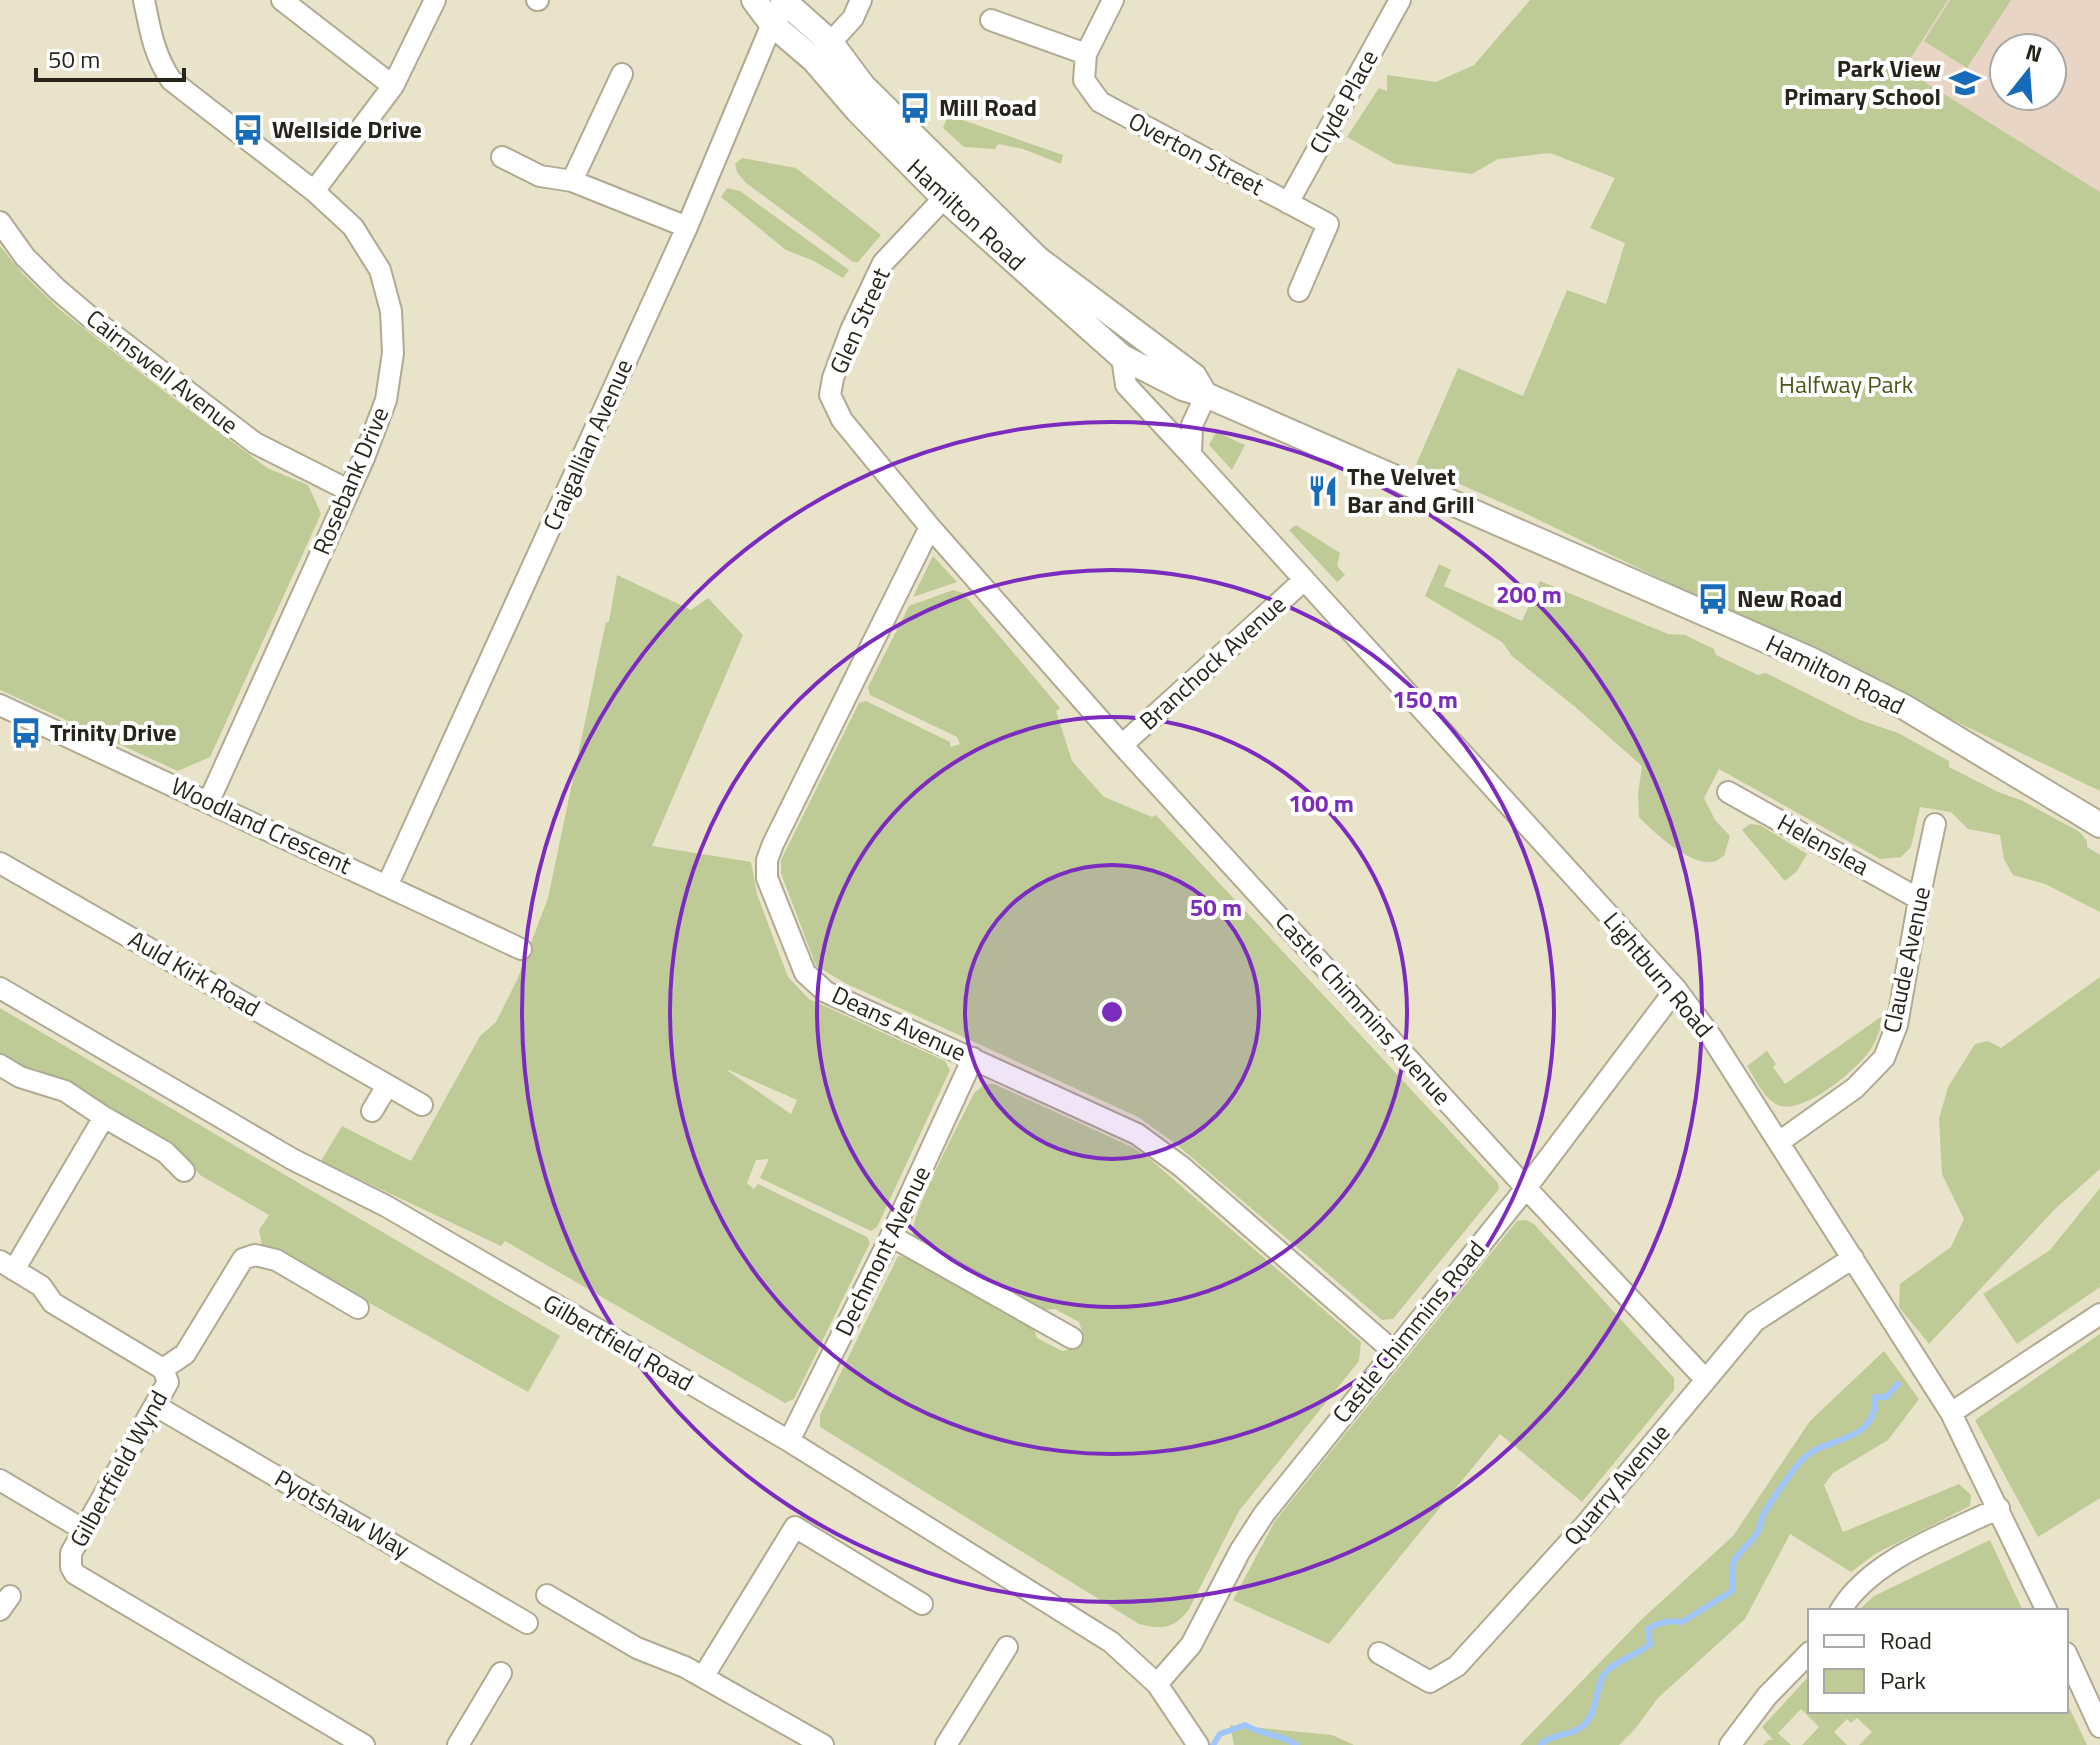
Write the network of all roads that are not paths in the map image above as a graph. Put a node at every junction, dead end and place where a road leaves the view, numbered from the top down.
1 (144, 0) edge
2 (282, 0) edge
3 (435, 0) edge
4 (754, 0) edge
5 (861, 0) edge
6 (1113, 0) edge
7 (1400, 0) edge
8 (786, 2) edge
9 (991, 20) dead end
10 (772, 24) junction
11 (822, 52) junction
12 (1086, 54) junction
13 (622, 74) dead end
14 (393, 86) junction
15 (502, 157) dead end
16 (572, 181) junction
17 (314, 191) junction
18 (944, 198) junction
19 (1288, 203) junction
20 (0, 222) edge
21 (687, 227) junction
22 (1299, 291) dead end
23 (1122, 357) junction
24 (1206, 395) junction
25 (1191, 455) junction
26 (348, 490) junction
27 (930, 527) junction
28 (1303, 581) junction
29 (0, 705) edge
30 (1122, 745) junction
31 (1728, 792) dead end
32 (209, 801) junction
33 (1935, 824) dead end
34 (2100, 825) edge
35 (0, 863) edge
36 (387, 886) junction
37 (1919, 899) junction
38 (521, 949) dead end
39 (0, 988) edge
40 (1676, 989) junction
41 (973, 1058) junction
42 (0, 1065) edge
43 (387, 1086) junction
44 (422, 1105) dead end
45 (372, 1111) dead end
46 (104, 1117) junction
47 (1779, 1142) junction
48 (184, 1171) dead end
49 (1526, 1188) junction
50 (891, 1236) junction
51 (1853, 1258) junction
52 (7, 1265) edge
53 (358, 1308) dead end
54 (2100, 1314) edge
55 (1072, 1338) dead end
56 (1393, 1351) junction
57 (163, 1369) junction
58 (1705, 1379) junction
59 (156, 1406) junction
60 (1951, 1413) junction
61 (789, 1441) junction
62 (0, 1480) edge
63 (1999, 1508) junction
64 (84, 1530) junction
65 (547, 1595) dead end
66 (922, 1604) dead end
67 (1841, 1609) edge
68 (2046, 1609) edge
69 (527, 1623) dead end
70 (1007, 1647) dead end
71 (1379, 1653) dead end
72 (1808, 1654) edge
73 (2068, 1657) edge
74 (501, 1673) dead end
75 (703, 1677) junction
76 (1157, 1684) junction
77 (2100, 1727) edge
78 (364, 1745) edge
79 (458, 1745) edge
80 (823, 1745) edge
81 (946, 1745) edge
82 (1198, 1745) edge
83 (1730, 1745) edge

1 - 17 street, Rosebank Drive
2 - 14 street
3 - 14 street
4 - 10 main road, Hamilton Road
5 - 11 street
6 - 12 street
7 - 19 street, Clyde Place
8 - 10 street, Craigallian Avenue
8 - 11 main road, Hamilton Road
9 - 12 street
10 - 11 main road, Hamilton Road
10 - 21 street, Craigallian Avenue
11 - 18 main road, Hamilton Road
11 - 24 main road, Hamilton Road
12 - 19 street, Overton Street
13 - 16 street
14 - 17 street
15 - 16 street
16 - 21 street
17 - 26 street, Rosebank Drive
18 - 23 main road, Hamilton Road
18 - 27 street, Glen Street
19 - 22 street, Overton Street
20 - 26 street, Cairnswell Avenue
21 - 36 street, Craigallian Avenue
23 - 24 main road, Hamilton Road
23 - 25 street, Lightburn Road
24 - 25 street
24 - 34 main road, Hamilton Road
25 - 28 street, Lightburn Road
26 - 32 street, Rosebank Drive
27 - 30 street, Castle Chimmins Avenue
27 - 41 street, Deans Avenue
28 - 30 street, Branchock Avenue
28 - 40 street, Lightburn Road
29 - 32 street, Woodland Crescent
30 - 49 street, Castle Chimmins Avenue
31 - 37 street, Helenslea
32 - 36 street, Woodland Crescent
33 - 37 street, Claude Avenue
35 - 43 street, Auld Kirk Road
36 - 38 street, Woodland Crescent
37 - 47 street, Claude Avenue
39 - 61 street, Gilbertfield Road
40 - 47 street, Lightburn Road
40 - 49 street, Castle Chimmins Road
41 - 50 street, Dechmont Avenue
41 - 56 street, Deans Avenue
42 - 46 street
43 - 44 street, Auld Kirk Road
43 - 45 street
46 - 48 street
46 - 52 street
47 - 51 street, Lightburn Road
49 - 56 street, Castle Chimmins Road
49 - 58 street, Castle Chimmins Avenue
50 - 55 street
50 - 61 street, Dechmont Avenue
51 - 58 street, Quarry Avenue
51 - 60 street, Lightburn Road
52 - 57 street, Gilbertfield Wynd
53 - 57 street
54 - 60 street
56 - 76 street, Castle Chimmins Road
57 - 59 street, Gilbertfield Wynd
58 - 71 street, Quarry Avenue
59 - 64 street, Gilbertfield Wynd
59 - 69 street, Pyotshaw Way
60 - 63 street, Lightburn Road
61 - 76 street, Gilbertfield Road
62 - 64 street
63 - 67 street
63 - 68 street, Lightburn Road
64 - 78 street, Gilbertfield Wynd
65 - 75 street
66 - 75 street
70 - 81 street
72 - 83 street
73 - 77 street
74 - 79 street
75 - 80 street
76 - 82 street, Gilbertfield Road

